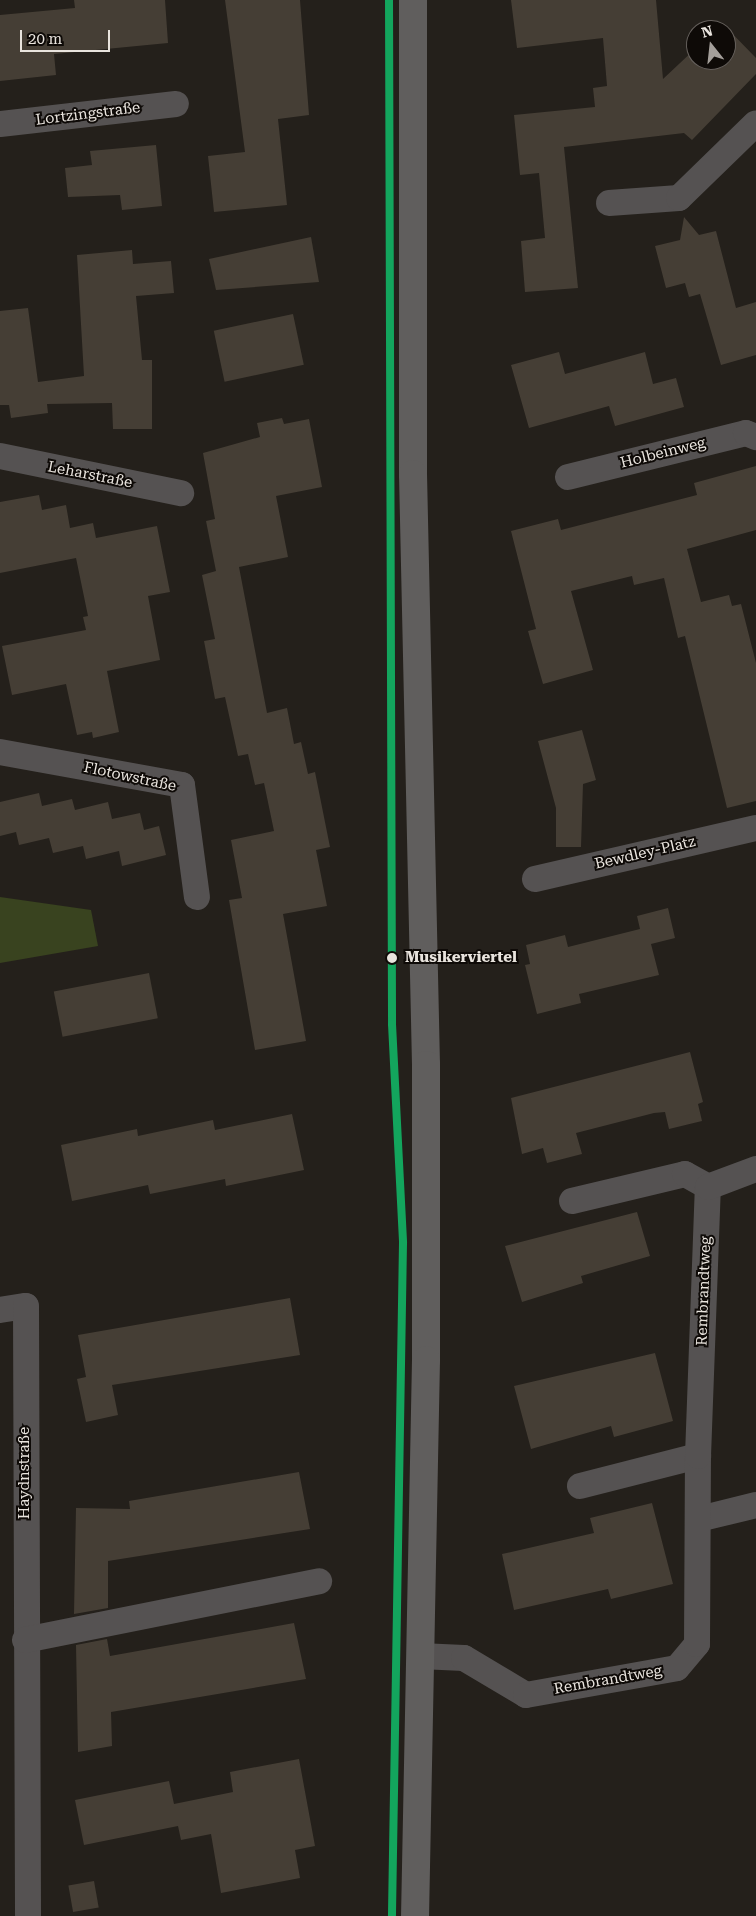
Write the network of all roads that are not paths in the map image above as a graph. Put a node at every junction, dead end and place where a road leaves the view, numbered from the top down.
1 (413, 0) edge
2 (176, 104) dead end
3 (756, 123) edge
4 (0, 124) edge
5 (609, 203) dead end
6 (756, 437) edge
7 (0, 456) edge
8 (568, 477) dead end
9 (181, 493) dead end
10 (0, 752) edge
11 (756, 828) edge
12 (535, 879) dead end
13 (197, 897) dead end
14 (756, 1169) edge
15 (708, 1187) junction
16 (572, 1201) dead end
17 (0, 1310) edge
18 (698, 1456) junction
19 (580, 1486) dead end
20 (756, 1505) edge
21 (699, 1519) junction
22 (319, 1581) dead end
23 (25, 1640) junction
24 (420, 1656) junction
25 (28, 1916) edge
26 (415, 1916) edge

1 - 24 main road
2 - 4 street, Lortzingstraße
3 - 5 street
6 - 8 street, Holbeinweg
7 - 9 street, Leharstraße
10 - 13 street, Flotowstraße
11 - 12 street, Bewdley-Platz
14 - 15 street
15 - 16 street
15 - 18 street, Rembrandtweg
17 - 23 street, Haydnstraße
18 - 19 street
18 - 21 street, Rembrandtweg
20 - 21 street
21 - 24 street, Rembrandtweg
22 - 23 street
23 - 25 street, Haydnstraße
24 - 26 main road

